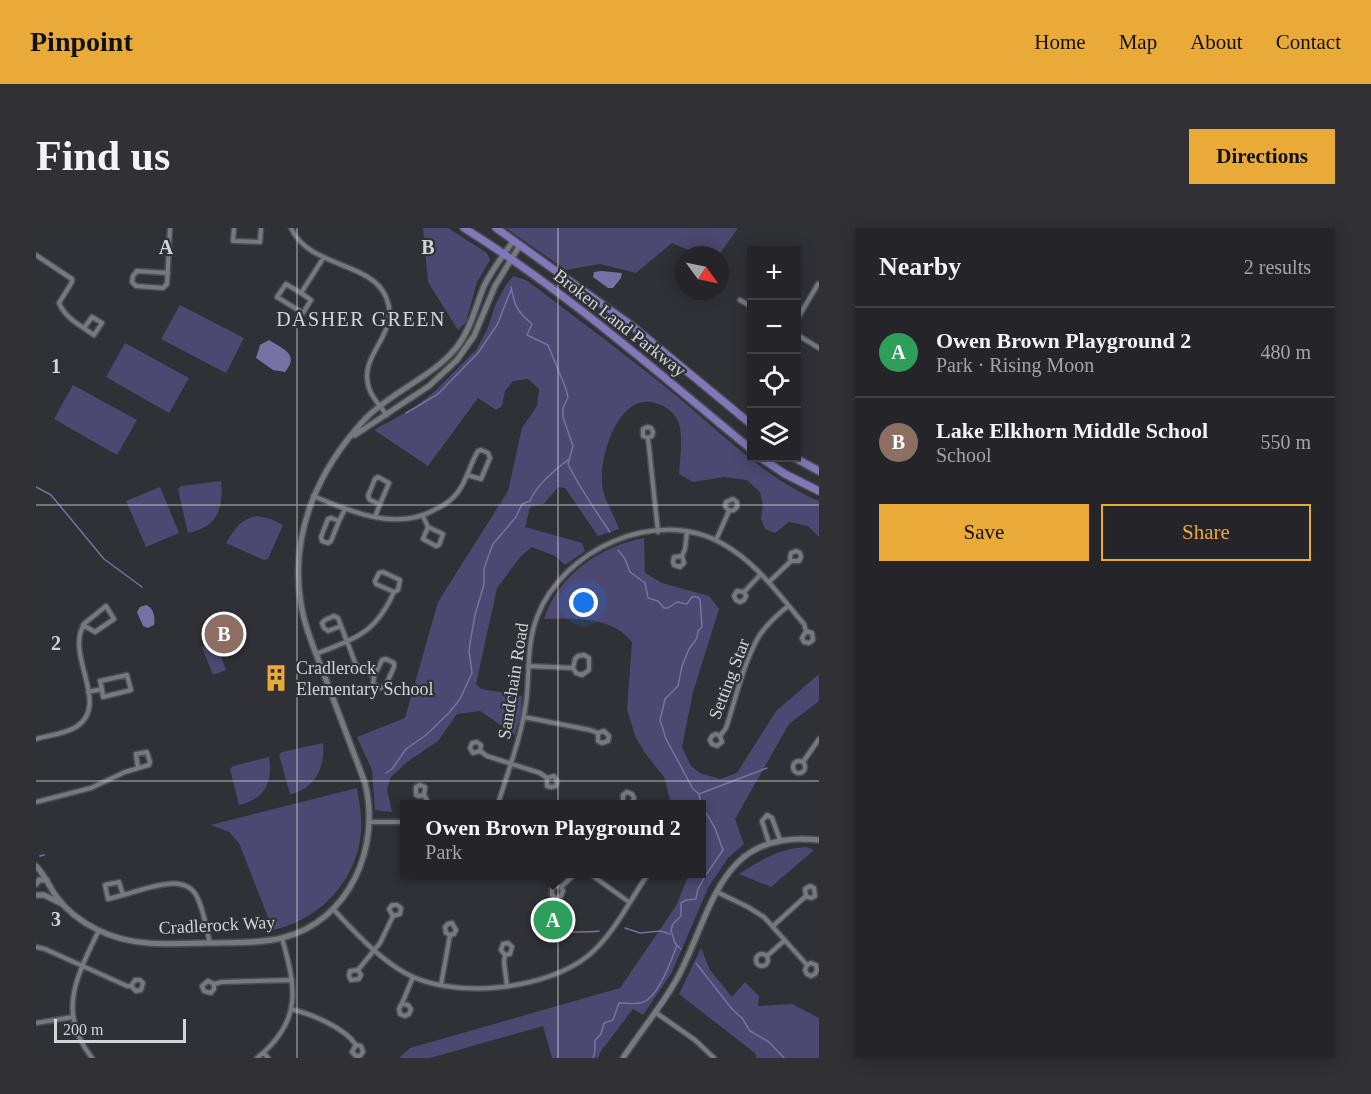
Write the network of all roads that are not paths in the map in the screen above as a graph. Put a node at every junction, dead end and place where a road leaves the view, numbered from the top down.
1 (170, 228) edge
2 (234, 228) edge
3 (261, 228) edge
4 (291, 228) edge
5 (464, 228) edge
6 (496, 228) edge
7 (514, 240) junction
8 (520, 245) junction
9 (503, 254) junction
10 (36, 255) edge
11 (324, 258) junction
12 (511, 259) junction
13 (168, 273) junction
14 (818, 284) edge
15 (301, 293) junction
16 (740, 300) dead end
17 (747, 304) edge
18 (801, 313) edge
19 (84, 328) junction
20 (801, 337) edge
21 (819, 348) edge
22 (380, 406) junction
23 (387, 414) junction
24 (747, 421) edge
25 (351, 437) junction
26 (648, 438) dead end
27 (747, 446) edge
28 (801, 461) edge
29 (768, 462) edge
30 (819, 471) edge
31 (467, 475) junction
32 (819, 491) edge
33 (312, 496) junction
34 (380, 504) junction
35 (345, 509) junction
36 (729, 511) dead end
37 (423, 516) junction
38 (375, 517) junction
39 (339, 521) junction
40 (428, 526) junction
41 (658, 531) junction
42 (687, 532) junction
43 (716, 540) junction
44 (682, 556) dead end
45 (791, 561) dead end
46 (761, 574) junction
47 (769, 582) junction
48 (394, 592) junction
49 (744, 592) dead end
50 (788, 606) junction
51 (83, 625) junction
52 (340, 626) junction
53 (806, 631) dead end
54 (346, 642) junction
55 (316, 654) junction
56 (528, 666) junction
57 (573, 668) junction
58 (374, 676) junction
59 (102, 689) junction
60 (88, 692) junction
61 (524, 717) junction
62 (598, 733) dead end
63 (720, 736) dead end
64 (36, 739) edge
65 (819, 739) edge
66 (480, 752) dead end
67 (803, 762) dead end
68 (511, 764) junction
69 (138, 768) junction
70 (547, 777) dead end
71 (424, 795) dead end
72 (427, 800) edge
73 (499, 800) edge
74 (36, 802) edge
75 (371, 822) junction
76 (400, 822) edge
77 (780, 840) junction
78 (819, 840) edge
79 (768, 843) junction
80 (36, 866) edge
81 (570, 878) edge
82 (597, 878) edge
83 (645, 878) edge
84 (36, 881) edge
85 (49, 883) junction
86 (561, 887) dead end
87 (716, 891) junction
88 (39, 893) edge
89 (123, 896) junction
90 (806, 896) dead end
91 (629, 902) junction
92 (64, 906) junction
93 (333, 909) junction
94 (393, 916) dead end
95 (773, 926) junction
96 (99, 930) junction
97 (450, 935) dead end
98 (282, 938) junction
99 (785, 940) junction
100 (210, 943) junction
101 (36, 947) edge
102 (375, 951) junction
103 (505, 955) dead end
104 (767, 956) dead end
105 (807, 965) dead end
106 (82, 966) junction
107 (358, 970) dead end
108 (413, 977) junction
109 (292, 980) junction
110 (214, 984) dead end
111 (441, 985) junction
112 (131, 986) dead end
113 (507, 986) junction
114 (404, 1004) dead end
115 (291, 1009) junction
116 (655, 1012) junction
117 (73, 1017) junction
118 (36, 1023) edge
119 (356, 1045) dead end
120 (264, 1053) junction
121 (92, 1058) edge
122 (257, 1058) edge
123 (268, 1058) edge
124 (623, 1058) edge
125 (714, 1058) edge

1 - 13 street
2 - 3 street
4 - 11 street
5 - 9 main road, Broken Land Parkway
6 - 7 main road, Broken Land Parkway
7 - 8 main road, Broken Land Parkway
7 - 9 street, Cradlerock Way
8 - 12 street
8 - 24 main road, Broken Land Parkway
9 - 12 main road, Broken Land Parkway
9 - 22 street, Cradlerock Way
10 - 19 street
11 - 15 street
11 - 22 street
12 - 23 street
12 - 27 main road, Broken Land Parkway
13 - 13 street
14 - 18 street
15 - 15 street
16 - 17 street
19 - 19 street
20 - 21 street
22 - 23 street
22 - 25 street, Cradlerock Way
23 - 25 street
25 - 33 street, Cradlerock Way
26 - 41 street
28 - 30 main road
29 - 32 main road
31 - 31 street
31 - 37 street
33 - 35 street
33 - 55 street, Cradlerock Way
34 - 34 street
34 - 38 street
35 - 38 street
35 - 39 street
36 - 43 street
37 - 38 street
37 - 40 street
39 - 39 street
40 - 40 street
41 - 42 street, Sandchain Road
41 - 56 street, Sandchain Road
42 - 43 street, Sandchain Road
42 - 44 street
43 - 46 street, Sandchain Road
45 - 47 street
46 - 47 street, Sandchain Road
46 - 49 street
47 - 50 street, Sandchain Road
48 - 48 street
48 - 54 street
50 - 53 street, Sandchain Road
50 - 63 street, Setting Star
51 - 51 street
51 - 60 street
52 - 52 street
52 - 54 street
54 - 55 street
54 - 58 street
55 - 75 street, Cradlerock Way
56 - 57 street
56 - 61 street, Sandchain Road
57 - 57 street
58 - 58 street
59 - 59 street
59 - 60 street
60 - 64 street
61 - 62 street
61 - 68 street, Sandchain Road
65 - 67 street
66 - 68 street
68 - 70 street
68 - 73 street, Sandchain Road
69 - 69 street
69 - 74 street
71 - 72 street
75 - 76 street
75 - 93 street, Cradlerock Way
77 - 78 street
77 - 79 street
77 - 79 street
79 - 87 street
80 - 85 street, Cradlerock Way
81 - 86 street
82 - 91 street
83 - 91 street
84 - 85 street
85 - 88 street
85 - 92 street, Cradlerock Way
87 - 95 street
87 - 116 street
88 - 92 street, Cradlerock Way
89 - 89 street
89 - 100 street
90 - 95 street
91 - 113 street
92 - 96 street, Cradlerock Way
93 - 98 street, Cradlerock Way
93 - 102 street
94 - 102 street
95 - 99 street
96 - 100 street, Cradlerock Way
96 - 106 street
97 - 111 street
98 - 100 street, Cradlerock Way
98 - 109 street
99 - 104 street
99 - 105 street
101 - 106 street
102 - 107 street
102 - 108 street
103 - 113 street
106 - 112 street
106 - 117 street
108 - 111 street
108 - 114 street
109 - 110 street
109 - 115 street
111 - 113 street
115 - 119 street
115 - 120 street
116 - 124 street
116 - 125 street
117 - 118 street
117 - 121 street
120 - 122 street
120 - 123 street

